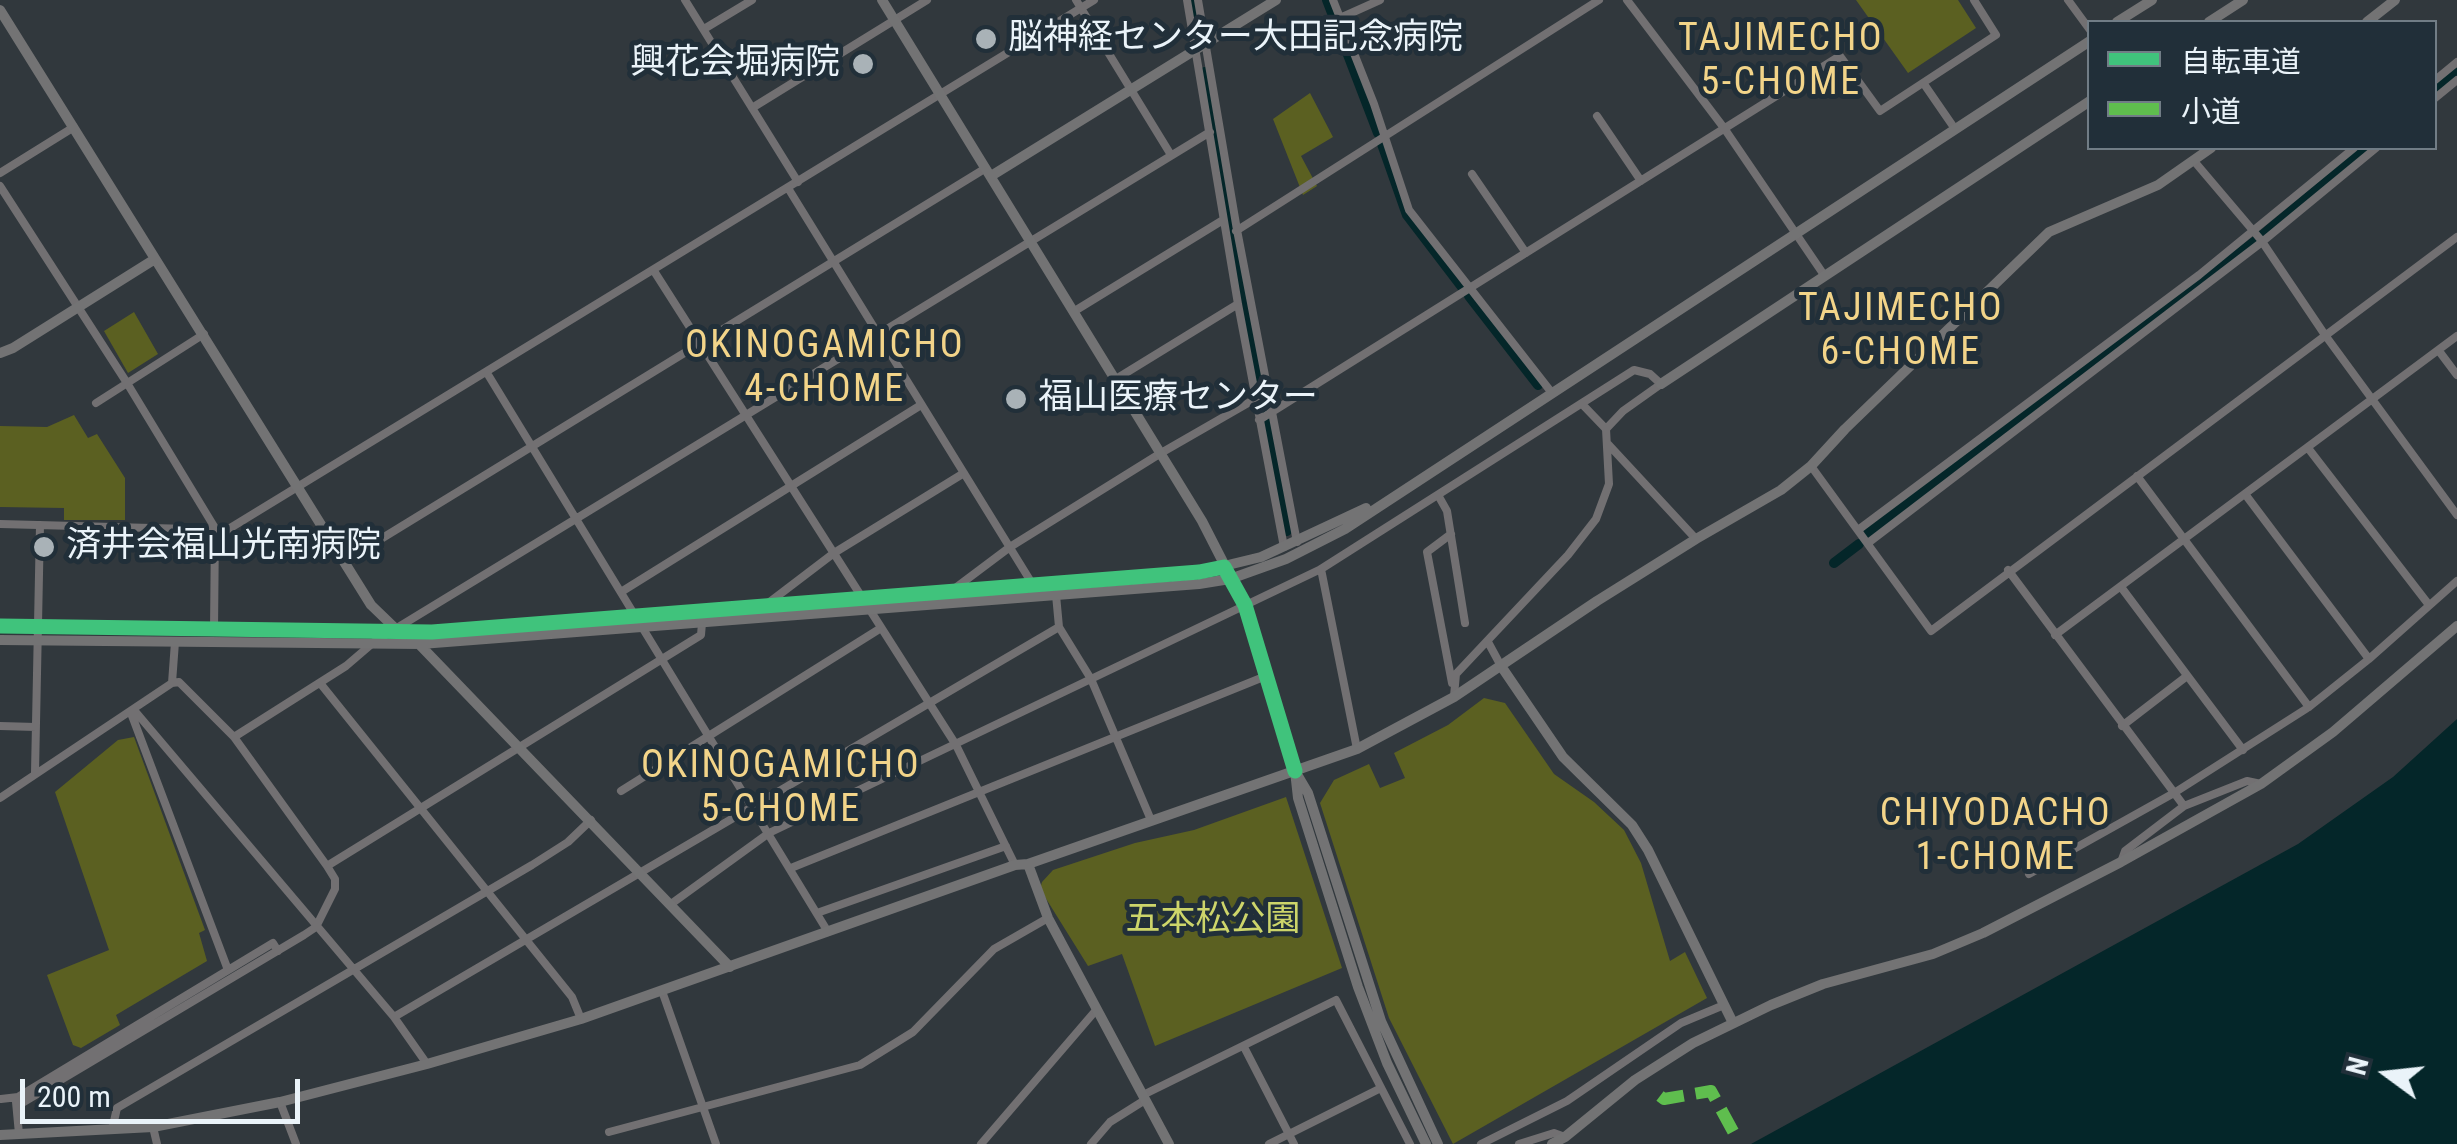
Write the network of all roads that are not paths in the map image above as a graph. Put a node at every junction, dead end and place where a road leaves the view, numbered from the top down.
1 (6, 0) edge
2 (686, 0) edge
3 (752, 0) edge
4 (882, 0) edge
5 (927, 0) edge
6 (1094, 0) edge
7 (1187, 0) edge
8 (1198, 0) edge
9 (1276, 0) edge
10 (1333, 0) edge
11 (1380, 0) edge
12 (1599, 0) edge
13 (1627, 0) edge
14 (1974, 0) edge
15 (2068, 0) edge
16 (2152, 0) edge
17 (2243, 0) edge
18 (2395, 0) edge
19 (1078, 4) edge
20 (0, 8) edge
21 (1340, 18) junction
22 (894, 20) junction
23 (2120, 20) edge
24 (2212, 20) edge
25 (2370, 20) edge
26 (2087, 26) edge
27 (704, 30) junction
28 (2087, 43) edge
29 (1201, 46) junction
30 (2457, 62) edge
31 (2437, 79) edge
32 (2457, 80) edge
33 (1924, 84) junction
34 (1132, 90) junction
35 (939, 95) junction
36 (2437, 97) edge
37 (2087, 103) edge
38 (752, 108) junction
39 (1597, 116) dead end
40 (74, 127) junction
41 (1724, 128) junction
42 (1955, 128) junction
43 (1210, 132) junction
44 (1385, 138) junction
45 (2208, 150) edge
46 (2352, 150) edge
47 (2373, 150) edge
48 (1171, 155) junction
49 (2194, 161) junction
50 (0, 172) edge
51 (988, 172) junction
52 (1472, 174) dead end
53 (1641, 181) junction
54 (798, 182) junction
55 (0, 186) edge
56 (788, 188) junction
57 (1224, 220) junction
58 (1795, 232) junction
59 (1231, 234) junction
60 (2258, 237) junction
61 (2456, 241) edge
62 (1032, 242) junction
63 (1526, 254) junction
64 (155, 259) junction
65 (833, 261) junction
66 (654, 271) junction
67 (1824, 275) junction
68 (1470, 289) junction
69 (1238, 304) junction
70 (77, 309) junction
71 (1073, 312) junction
72 (204, 334) junction
73 (880, 335) junction
74 (2325, 335) junction
75 (2457, 336) edge
76 (700, 343) junction
77 (2439, 350) junction
78 (0, 353) edge
79 (487, 373) junction
80 (2457, 375) edge
81 (1116, 379) junction
82 (127, 383) junction
83 (1661, 384) junction
84 (1552, 393) junction
85 (1256, 399) junction
86 (2371, 400) junction
87 (96, 403) dead end
88 (1582, 404) junction
89 (921, 406) junction
90 (746, 416) junction
91 (1265, 416) junction
92 (1606, 429) junction
93 (1606, 441) junction
94 (531, 446) junction
95 (2308, 448) junction
96 (1160, 453) junction
97 (1812, 466) junction
98 (964, 473) junction
99 (2136, 476) junction
100 (792, 486) junction
101 (299, 489) junction
102 (1394, 494) junction
103 (2245, 494) junction
104 (1438, 495) junction
105 (2457, 515) edge
106 (576, 521) junction
107 (0, 524) edge
108 (40, 525) junction
109 (215, 528) junction
110 (1858, 530) junction
111 (1451, 534) junction
112 (1696, 539) junction
113 (2185, 539) junction
114 (1296, 542) junction
115 (1868, 543) junction
116 (1010, 547) junction
117 (834, 553) junction
118 (1285, 553) junction
119 (345, 561) junction
120 (1224, 567) junction
121 (1321, 570) junction
122 (2008, 570) junction
123 (1230, 579) junction
124 (2457, 580) edge
125 (1295, 582) junction
126 (1033, 585) junction
127 (2120, 587) junction
128 (621, 592) junction
129 (950, 592) junction
130 (1056, 595) junction
131 (861, 598) junction
132 (1245, 605) junction
133 (2429, 605) junction
134 (764, 607) junction
135 (870, 609) junction
136 (635, 616) junction
137 (2457, 617) edge
138 (702, 623) junction
139 (1465, 623) dead end
140 (0, 626) edge
141 (1058, 627) junction
142 (642, 628) junction
143 (881, 628) junction
144 (214, 630) junction
145 (397, 630) junction
146 (2453, 630) edge
147 (36, 633) junction
148 (2054, 635) junction
149 (0, 640) edge
150 (174, 642) junction
151 (374, 642) junction
152 (1488, 642) junction
153 (420, 644) junction
154 (2369, 659) junction
155 (662, 660) junction
156 (1500, 666) junction
157 (1266, 676) junction
158 (2188, 676) junction
159 (1091, 679) junction
160 (172, 683) junction
161 (320, 683) junction
162 (1454, 697) junction
163 (930, 703) junction
164 (2309, 706) junction
165 (133, 711) junction
166 (0, 726) edge
167 (2122, 726) junction
168 (36, 727) junction
169 (709, 736) junction
170 (1117, 737) junction
171 (234, 738) junction
172 (956, 745) junction
173 (520, 746) junction
174 (1357, 749) junction
175 (2243, 750) junction
176 (1295, 771) junction
177 (36, 773) junction
178 (2261, 784) junction
179 (621, 791) dead end
180 (980, 792) junction
181 (2174, 792) junction
182 (0, 798) edge
183 (753, 806) junction
184 (2184, 806) junction
185 (419, 808) junction
186 (592, 820) junction
187 (1151, 820) junction
188 (769, 833) junction
189 (1006, 846) junction
190 (2121, 862) junction
191 (1028, 864) junction
192 (1015, 865) junction
193 (327, 866) junction
194 (791, 868) junction
195 (640, 872) junction
196 (2029, 874) dead end
197 (487, 892) junction
198 (671, 904) junction
199 (817, 912) junction
200 (1048, 918) junction
201 (316, 926) junction
202 (828, 932) junction
203 (524, 939) junction
204 (278, 950) junction
205 (730, 967) junction
206 (228, 970) junction
207 (354, 971) junction
208 (662, 991) junction
209 (1724, 1006) junction
210 (1096, 1010) junction
211 (394, 1018) junction
212 (581, 1019) junction
213 (1732, 1023) junction
214 (1244, 1046) junction
215 (427, 1064) junction
216 (1382, 1088) junction
217 (0, 1098) edge
218 (1144, 1098) junction
219 (16, 1102) junction
220 (280, 1102) junction
221 (703, 1108) junction
222 (154, 1126) junction
223 (88, 1130) junction
224 (112, 1130) junction
225 (609, 1132) dead end
226 (1289, 1134) junction
227 (0, 1135) edge
228 (26, 1137) edge
229 (1565, 1137) junction
230 (1496, 1141) edge
231 (89, 1144) edge
232 (157, 1144) edge
233 (296, 1144) edge
234 (716, 1144) edge
235 (981, 1144) edge
236 (1090, 1144) edge
237 (1169, 1144) edge
238 (1269, 1144) edge
239 (1294, 1144) edge
240 (1410, 1144) edge
241 (1426, 1144) edge
242 (1438, 1144) edge
243 (1481, 1144) edge
244 (1519, 1144) edge
245 (1552, 1144) edge

1 - 20 street
2 - 27 street
3 - 27 street
4 - 22 street
5 - 22 street
6 - 19 street
7 - 29 street
8 - 29 street
9 - 29 street
10 - 21 street
11 - 21 street
12 - 44 street
13 - 41 street
14 - 33 street
15 - 26 street
16 - 23 street
17 - 24 street
18 - 25 street
19 - 34 street
19 - 35 street
20 - 40 street
21 - 44 street
22 - 35 street
22 - 38 street
27 - 38 street
28 - 42 street
29 - 34 street
29 - 43 street
29 - 59 street
30 - 31 street
32 - 36 street
33 - 41 street
33 - 42 street
34 - 48 street
34 - 51 street
35 - 51 street
35 - 54 street
37 - 67 street
38 - 54 street
39 - 53 street
40 - 50 street
40 - 64 street
41 - 53 street
41 - 58 street
42 - 58 street
43 - 48 street
43 - 57 street
44 - 59 street
44 - 68 street
45 - 49 street
46 - 60 street
47 - 60 street
48 - 62 street
49 - 60 street
49 - 97 street
51 - 62 street
51 - 65 street
52 - 63 street
53 - 63 street
54 - 56 street
55 - 70 street
56 - 65 street
56 - 66 street
57 - 59 street
57 - 71 street
58 - 67 street
58 - 84 street
59 - 69 street
59 - 91 street
60 - 74 street
60 - 110 street
60 - 115 street
61 - 74 street
62 - 71 street
62 - 73 street
63 - 68 street
64 - 70 street
64 - 72 street
65 - 73 street
65 - 76 street
66 - 76 street
66 - 79 street
67 - 83 street
68 - 84 street
68 - 91 street
69 - 81 street
69 - 85 street
70 - 78 street
70 - 82 street
71 - 81 street
72 - 82 street
72 - 101 street
73 - 89 street
73 - 90 street
74 - 86 street
74 - 99 street
75 - 77 street
76 - 90 street
76 - 94 street
77 - 80 street
77 - 86 street
79 - 94 street
79 - 101 street
81 - 96 street
82 - 87 street
82 - 109 street
83 - 88 street
83 - 92 street
84 - 102 street
85 - 91 street
85 - 96 street
86 - 95 street
86 - 105 street
88 - 92 street
88 - 104 street
89 - 98 street
89 - 100 street
90 - 100 street
90 - 106 street
91 - 114 street
91 - 118 street
92 - 93 street
93 - 112 street
93 - 152 street
94 - 106 street
94 - 119 street
95 - 103 street
95 - 133 street
96 - 116 street
96 - 120 street
97 - 110 street
97 - 112 street
98 - 116 street
98 - 117 street
99 - 113 street
99 - 122 street
100 - 117 street
100 - 128 street
101 - 109 street
101 - 119 street
102 - 114 street
102 - 118 street
103 - 113 street
103 - 154 street
104 - 111 street
104 - 121 street
106 - 128 street
106 - 145 street
107 - 108 street
108 - 109 street
108 - 147 street
109 - 144 street
110 - 115 street
111 - 139 street
111 - 162 street
112 - 156 street
113 - 127 street
113 - 164 street
114 - 118 street
115 - 122 street
116 - 126 street
116 - 129 street
117 - 131 street
117 - 134 street
118 - 120 street
118 - 123 street
118 - 125 street
119 - 145 street
120 - 123 street
120 - 126 street
121 - 125 street
121 - 174 street
122 - 148 street
123 - 130 street
123 - 132 street
124 - 133 street
125 - 132 street
126 - 129 street
127 - 148 street
127 - 158 street
128 - 136 street
129 - 131 street
130 - 135 street
130 - 141 street
131 - 134 street
131 - 135 street
132 - 157 street
132 - 159 street
133 - 154 street
134 - 136 street
135 - 138 street
135 - 143 street
136 - 142 street
136 - 145 street
137 - 146 street
138 - 142 street
138 - 155 street
140 - 147 street
141 - 159 street
141 - 163 street
142 - 153 street
142 - 155 street
143 - 163 street
143 - 169 street
144 - 145 street
144 - 147 street
145 - 151 street
145 - 153 street
146 - 178 street
147 - 149 street
147 - 150 street
147 - 168 street
148 - 167 street
150 - 151 street
150 - 160 street
151 - 153 street
151 - 161 street
152 - 156 street
152 - 162 street
153 - 173 street
154 - 164 street
155 - 169 street
155 - 173 street
156 - 162 street
156 - 209 street
157 - 170 street
157 - 176 street
158 - 167 street
158 - 175 street
159 - 170 street
159 - 172 street
160 - 165 street
160 - 171 street
161 - 171 street
161 - 185 street
162 - 174 street
163 - 172 street
163 - 183 street
164 - 175 street
165 - 177 street
165 - 201 street
165 - 206 street
166 - 168 street
167 - 181 street
168 - 177 street
169 - 179 street
169 - 183 street
170 - 180 street
170 - 187 street
171 - 193 street
172 - 180 street
172 - 188 street
173 - 185 street
173 - 186 street
174 - 176 street
175 - 181 street
176 - 187 street
176 - 241 street
176 - 242 street
177 - 182 street
178 - 184 street
178 - 190 street
180 - 189 street
180 - 194 street
181 - 184 street
181 - 196 street
183 - 188 street
183 - 195 street
184 - 190 street
185 - 193 street
185 - 197 street
186 - 195 street
186 - 197 street
187 - 191 street
188 - 194 street
188 - 198 street
189 - 192 street
189 - 199 street
190 - 213 street
191 - 192 street
191 - 200 street
192 - 202 street
193 - 201 street
194 - 199 street
195 - 198 street
195 - 203 street
197 - 203 street
197 - 207 street
198 - 205 street
199 - 202 street
200 - 210 street
200 - 221 street
201 - 204 street
201 - 207 street
202 - 205 street
203 - 211 street
203 - 212 street
204 - 206 street
204 - 219 street
205 - 208 street
206 - 219 street
207 - 211 street
207 - 224 street
208 - 212 street
208 - 221 street
209 - 213 street
209 - 230 street
210 - 218 street
210 - 235 street
211 - 215 street
212 - 215 street
213 - 229 street
214 - 216 street
214 - 218 street
214 - 226 street
215 - 220 street
216 - 226 street
216 - 240 street
217 - 219 street
218 - 236 street
218 - 237 street
219 - 228 street
220 - 222 street
220 - 233 street
221 - 225 street
221 - 234 street
222 - 224 street
222 - 232 street
223 - 224 street
223 - 228 street
223 - 231 street
226 - 238 street
226 - 239 street
227 - 228 street
229 - 244 street
229 - 245 street
230 - 243 street

